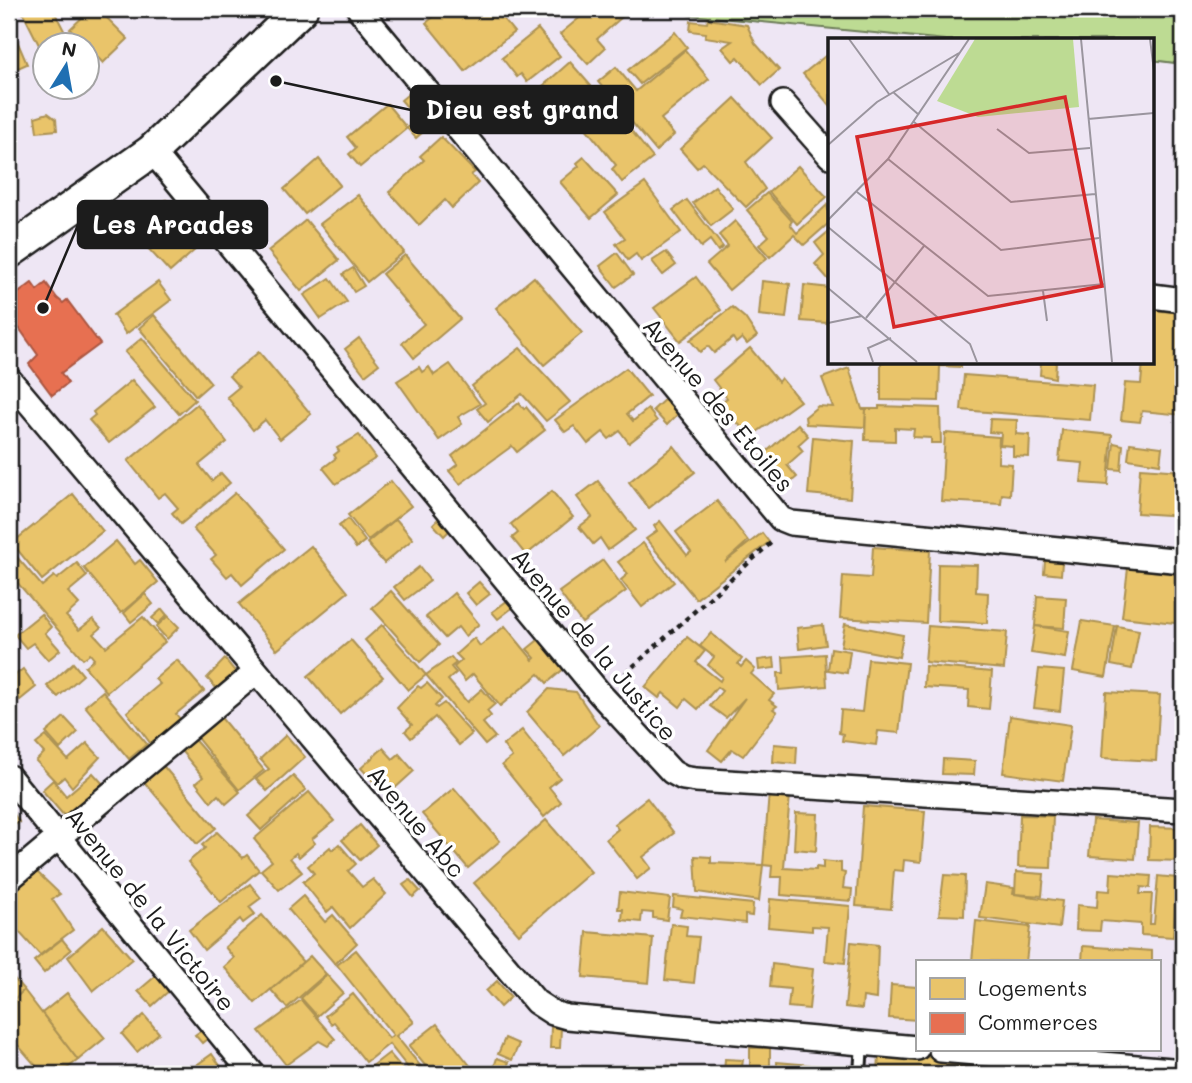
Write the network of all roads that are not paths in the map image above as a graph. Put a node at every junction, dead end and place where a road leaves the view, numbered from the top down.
1 (301, 9) edge
2 (359, 9) edge
3 (783, 103) dead end
4 (152, 151) junction
5 (828, 154) edge
6 (9, 252) edge
7 (1154, 296) edge
8 (1183, 300) edge
9 (9, 379) edge
10 (1183, 561) edge
11 (257, 672) junction
12 (9, 777) edge
13 (1183, 810) edge
14 (59, 836) junction
15 (9, 879) edge
16 (862, 1043) junction
17 (916, 1048) edge
18 (964, 1052) edge
19 (1183, 1071) edge
20 (253, 1074) edge
21 (860, 1074) edge

1 - 4 main road
2 - 10 street, Avenue des Etoiles
3 - 5 street
4 - 6 main road
4 - 13 street, Avenue de la Justice
7 - 8 street
9 - 11 street, Avenue Abc
11 - 14 street
11 - 16 street, Avenue Abc
12 - 14 street, Avenue de la Victoire
14 - 15 street
14 - 20 street, Avenue de la Victoire
16 - 17 street, Avenue Abc
16 - 21 lane
18 - 19 street

